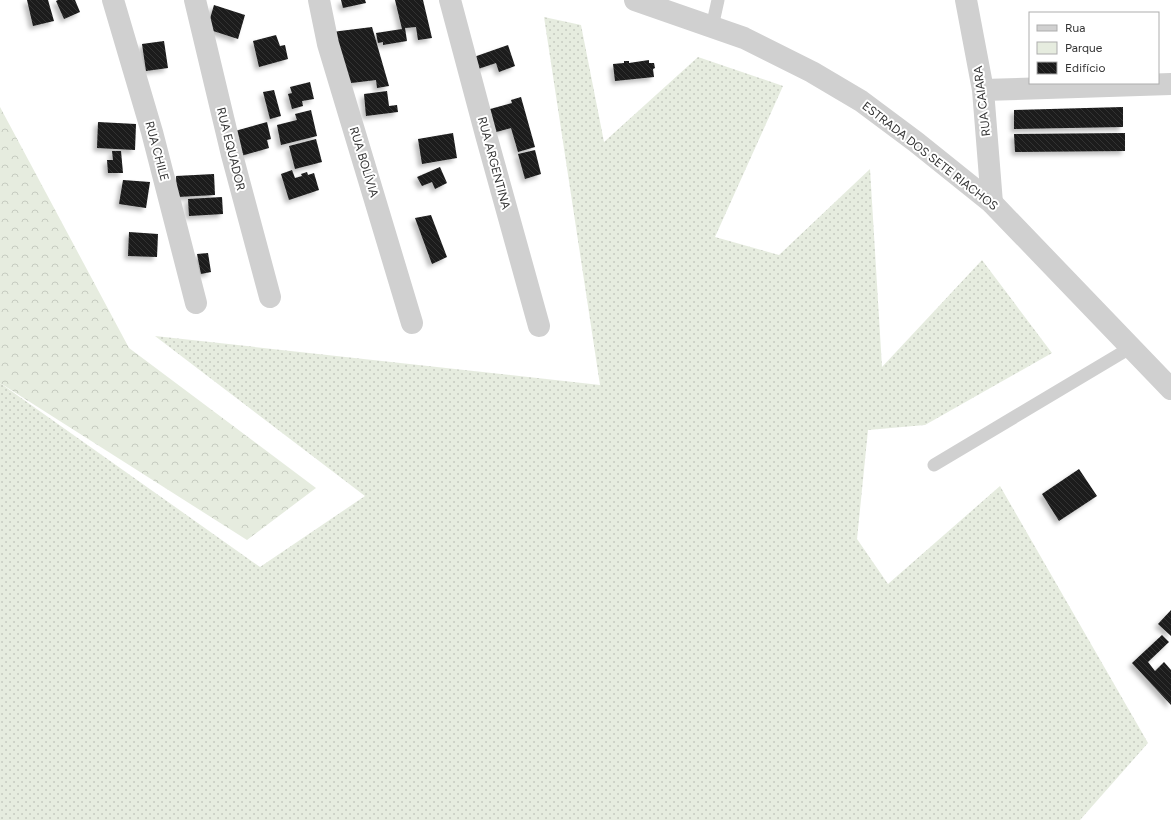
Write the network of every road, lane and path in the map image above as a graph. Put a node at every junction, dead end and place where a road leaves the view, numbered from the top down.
1 (113, 0) edge
2 (195, 0) edge
3 (319, 0) edge
4 (450, 0) edge
5 (635, 0) edge
6 (718, 0) edge
7 (966, 0) edge
8 (712, 27) junction
9 (1171, 84) edge
10 (983, 90) junction
11 (992, 203) junction
12 (270, 297) dead end
13 (196, 303) dead end
14 (412, 323) dead end
15 (539, 326) dead end
16 (1130, 348) junction
17 (1171, 390) edge
18 (934, 465) dead end

1 - 13 street, RUA CHILE
2 - 12 street, RUA EQUADOR
3 - 14 street, RUA BOLÍVIA
4 - 15 street, RUA ARGENTINA
5 - 8 street, ESTRADA DOS SETE RIACHOS
6 - 8 lane
7 - 10 street, RUA CAIARA
8 - 11 street, ESTRADA DOS SETE RIACHOS
9 - 10 street
10 - 11 street, RUA CAIARA
11 - 16 street, ESTRADA DOS SETE RIACHOS
16 - 17 street, ESTRADA DOS SETE RIACHOS
16 - 18 lane

